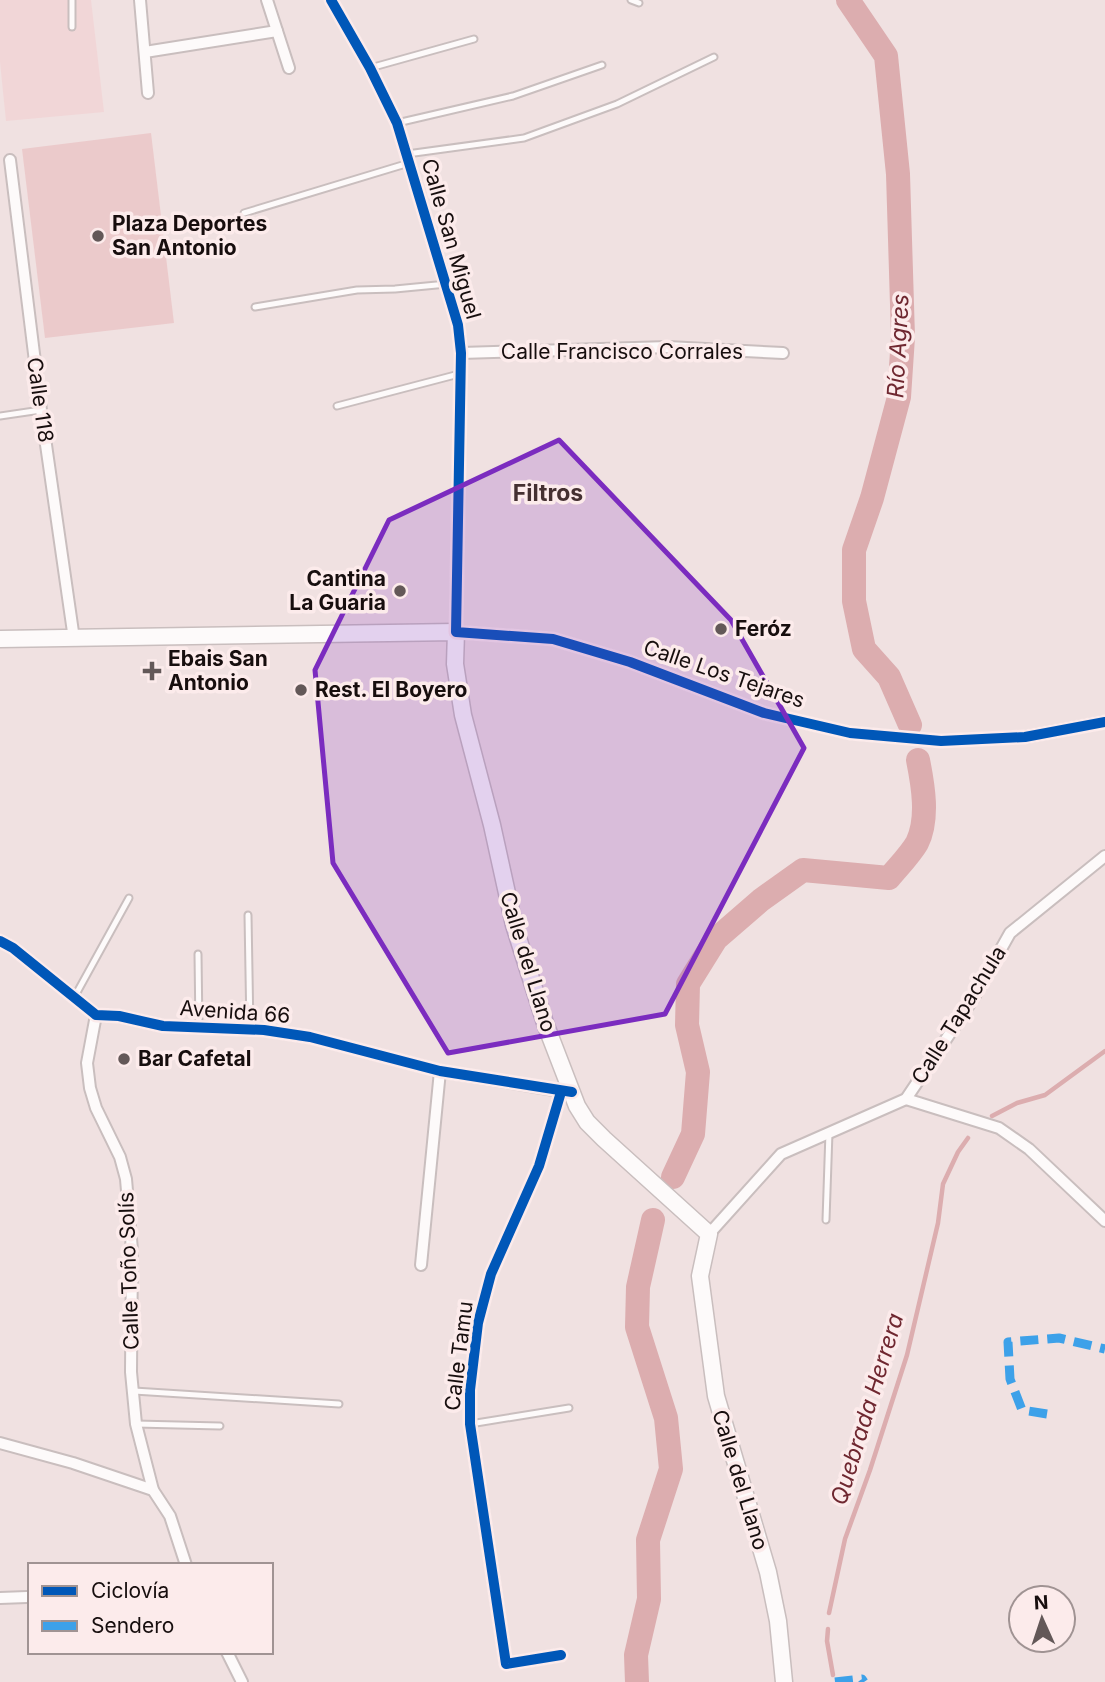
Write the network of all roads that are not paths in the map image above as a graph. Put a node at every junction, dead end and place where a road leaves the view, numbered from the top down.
1 (72, 0) edge
2 (140, 0) edge
3 (267, 0) edge
4 (331, 0) edge
5 (631, 0) edge
6 (639, 3) dead end
7 (72, 27) dead end
8 (277, 31) junction
9 (474, 39) dead end
10 (145, 52) junction
11 (714, 57) dead end
12 (602, 65) dead end
13 (289, 68) dead end
14 (370, 68) junction
15 (148, 93) dead end
16 (397, 123) junction
17 (408, 159) junction
18 (10, 160) dead end
19 (244, 213) dead end
20 (447, 284) junction
21 (255, 307) dead end
22 (461, 353) junction
23 (783, 353) dead end
24 (460, 373) junction
25 (337, 406) dead end
26 (41, 410) junction
27 (0, 416) edge
28 (457, 632) junction
29 (0, 639) edge
30 (74, 639) junction
31 (1105, 722) edge
32 (1105, 856) edge
33 (129, 898) dead end
34 (248, 915) dead end
35 (0, 942) edge
36 (198, 954) dead end
37 (73, 999) junction
38 (96, 1014) junction
39 (200, 1029) junction
40 (250, 1030) junction
41 (440, 1071) junction
42 (566, 1092) junction
43 (906, 1100) junction
44 (829, 1132) junction
45 (826, 1220) dead end
46 (1105, 1221) edge
47 (709, 1234) junction
48 (421, 1265) dead end
49 (134, 1391) junction
50 (339, 1404) dead end
51 (569, 1408) dead end
52 (136, 1424) junction
53 (470, 1424) junction
54 (220, 1426) dead end
55 (0, 1443) edge
56 (153, 1490) junction
57 (185, 1563) edge
58 (27, 1597) dead end
59 (0, 1598) edge
60 (228, 1654) edge
61 (561, 1654) dead end
62 (242, 1682) edge
63 (784, 1682) edge

1 - 7 lane
2 - 10 street
3 - 8 street
4 - 14 street, Calle San Miguel
5 - 6 lane
8 - 10 street
8 - 13 street
9 - 14 lane
10 - 15 street
11 - 17 lane
12 - 16 lane
14 - 16 street, Calle San Miguel
16 - 17 street, Calle San Miguel
17 - 19 lane
17 - 20 street, Calle San Miguel
18 - 26 street, Calle 118
20 - 21 lane
20 - 22 street, Calle San Miguel
22 - 23 street, Calle Francisco Corrales
22 - 24 street, Calle San Miguel
24 - 25 lane
24 - 28 street, Calle San Miguel
26 - 27 lane
26 - 30 street, Calle 118
28 - 30 main road
28 - 31 street, Calle Los Tejares
28 - 42 main road, Calle del Llano
29 - 30 main road
32 - 43 street, Calle Tapachula
33 - 37 lane
34 - 40 lane
35 - 37 street, Avenida 66
36 - 39 lane
37 - 38 street, Avenida 66
38 - 39 street, Avenida 66
38 - 49 street, Calle Toño Solís
39 - 40 street, Avenida 66
40 - 41 street, Avenida 66
41 - 42 street, Avenida 66
41 - 48 street
42 - 47 main road, Calle del Llano
42 - 53 street, Calle Tamu
43 - 44 street, Calle Tapachula
43 - 46 street
44 - 45 lane
44 - 47 street, Calle Tapachula
47 - 63 main road, Calle del Llano
49 - 50 lane
49 - 52 street, Calle Toño Solís
51 - 53 lane
52 - 54 lane
52 - 56 street, Calle Toño Solís
53 - 61 street, Calle Tamu
55 - 56 street
56 - 57 street, Calle Toño Solís
58 - 59 street
60 - 62 street

